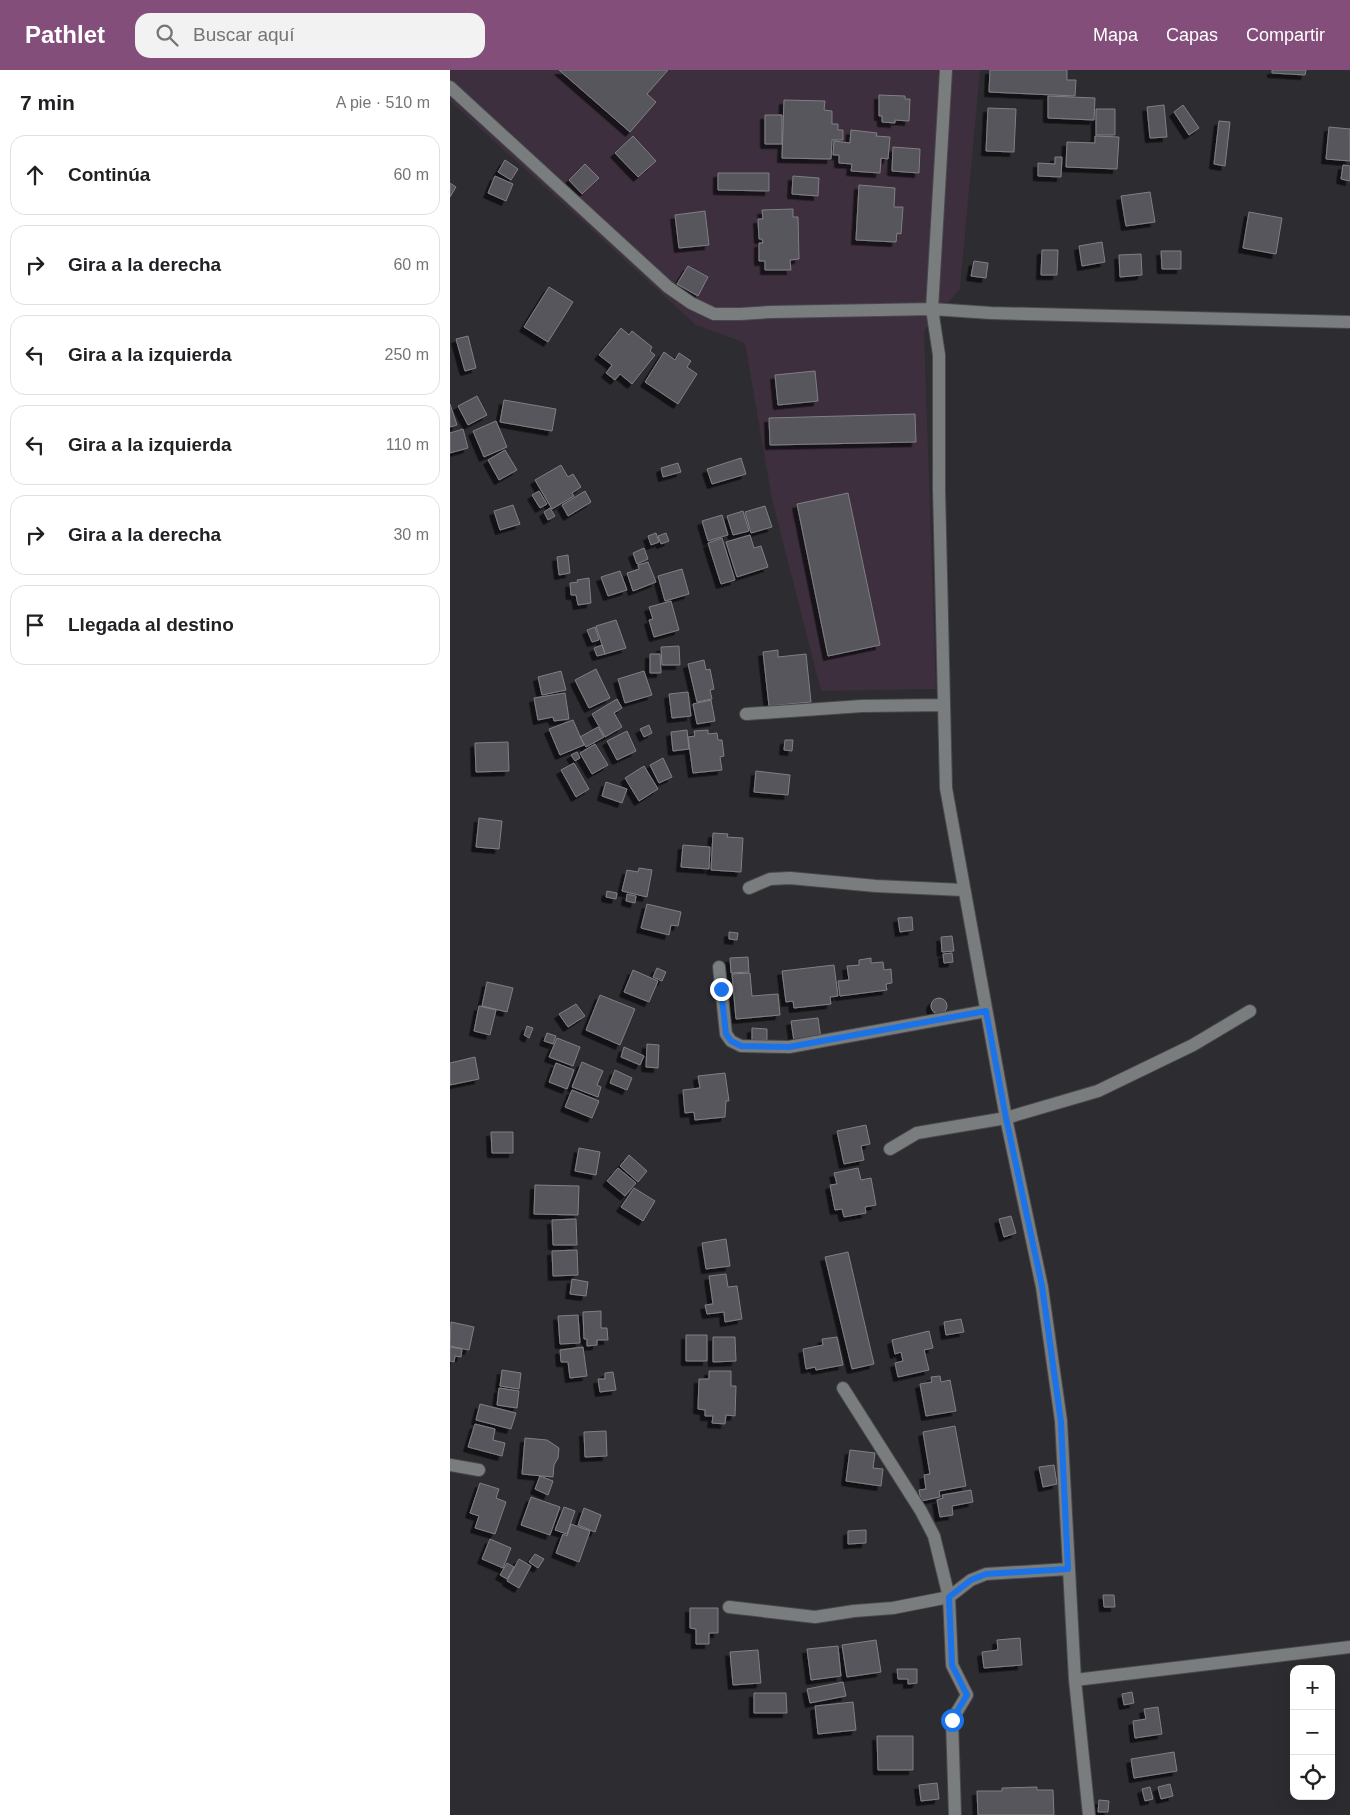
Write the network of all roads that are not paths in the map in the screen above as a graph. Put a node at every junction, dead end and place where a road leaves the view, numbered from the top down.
1 (946, 70) edge
2 (450, 86) edge
3 (932, 309) junction
4 (1350, 322) edge
5 (944, 705) junction
6 (746, 714) dead end
7 (750, 888) dead end
8 (964, 890) junction
9 (719, 967) dead end
10 (986, 1011) junction
11 (1250, 1011) dead end
12 (1006, 1118) junction
13 (890, 1149) dead end
14 (843, 1388) dead end
15 (450, 1465) edge
16 (479, 1470) dead end
17 (1068, 1569) junction
18 (949, 1597) junction
19 (729, 1607) dead end
20 (1350, 1647) edge
21 (1075, 1680) junction
22 (955, 1815) edge
23 (1089, 1815) edge

1 - 3 street
2 - 3 street
3 - 4 street
3 - 5 street
5 - 6 street
5 - 8 street
7 - 8 street
8 - 10 street
9 - 10 street
10 - 12 street
11 - 12 street
12 - 13 street
12 - 17 street
14 - 18 street
15 - 16 street
17 - 18 street
17 - 21 street
18 - 19 street
18 - 22 street
20 - 21 street
21 - 23 street

